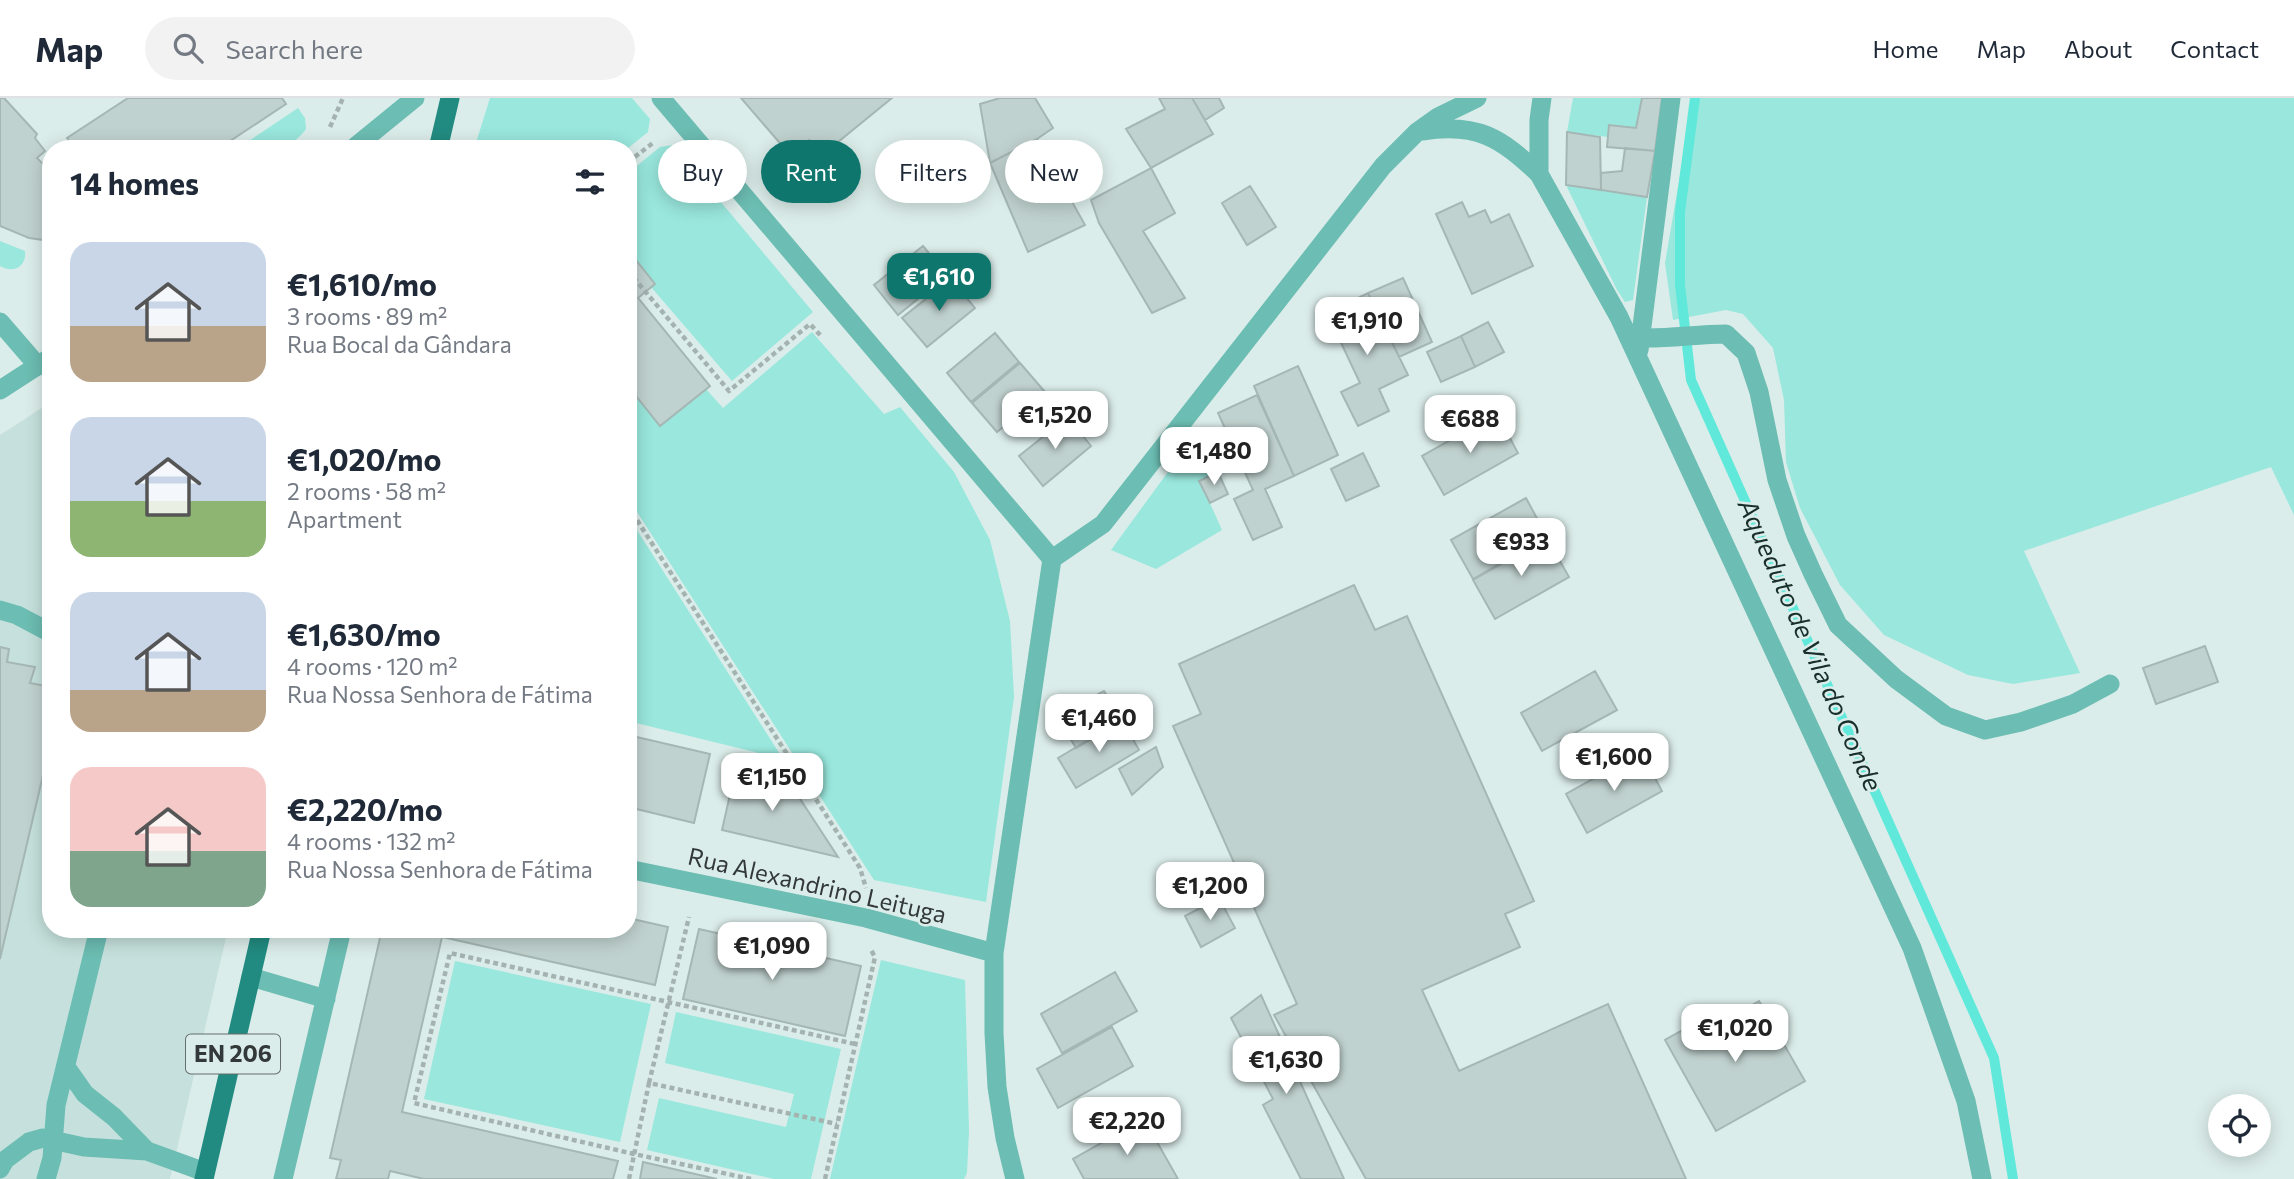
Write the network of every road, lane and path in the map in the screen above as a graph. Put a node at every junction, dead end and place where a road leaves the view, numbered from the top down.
1 (343, 98) edge
2 (415, 98) edge
3 (450, 98) edge
4 (662, 98) edge
5 (1477, 98) edge
6 (1542, 98) edge
7 (1671, 98) edge
8 (330, 127) dead end
9 (1417, 132) junction
10 (370, 140) edge
11 (440, 140) edge
12 (653, 143) dead end
13 (637, 155) edge
14 (1539, 174) junction
15 (637, 282) edge
16 (0, 322) edge
17 (825, 340) dead end
18 (1639, 348) junction
19 (42, 359) edge
20 (42, 362) edge
21 (0, 390) edge
22 (637, 520) edge
23 (1052, 559) junction
24 (0, 610) edge
25 (42, 628) edge
26 (2110, 684) dead end
27 (637, 871) edge
28 (866, 890) dead end
29 (689, 917) dead end
30 (97, 938) edge
31 (260, 938) edge
32 (340, 938) edge
33 (869, 945) dead end
34 (994, 953) junction
35 (251, 977) junction
36 (326, 999) junction
37 (668, 1003) junction
38 (855, 1044) junction
39 (66, 1067) junction
40 (649, 1083) junction
41 (56, 1105) junction
42 (837, 1124) junction
43 (53, 1140) junction
44 (84, 1147) junction
45 (147, 1151) junction
46 (634, 1154) junction
47 (0, 1169) edge
48 (205, 1175) edge
49 (46, 1179) edge
50 (283, 1179) edge
51 (629, 1179) edge
52 (751, 1179) edge
53 (825, 1179) edge
54 (1015, 1179) edge
55 (1982, 1179) edge

1 - 8 path
2 - 10 street
3 - 11 main road
4 - 23 street
5 - 9 street
6 - 14 street
7 - 18 street
9 - 14 street
9 - 23 street
12 - 13 path
14 - 18 street
15 - 17 path
16 - 19 street
18 - 26 street
18 - 55 street
20 - 21 street
22 - 28 path
23 - 34 street
24 - 25 street
27 - 34 street, Rua Alexandrino Leituga
29 - 37 path
30 - 39 street
31 - 35 main road, EN 206
32 - 36 street
33 - 38 path
34 - 54 street
35 - 36 street
35 - 48 main road, EN 206
36 - 50 street
37 - 38 path
37 - 40 path
37 - 46 path
38 - 42 path
39 - 41 street
39 - 45 street
40 - 42 path
40 - 46 path
41 - 43 street
41 - 44 street
42 - 53 path
43 - 44 street
43 - 47 street
43 - 49 street
44 - 45 street
45 - 48 street
46 - 51 path
46 - 52 path

